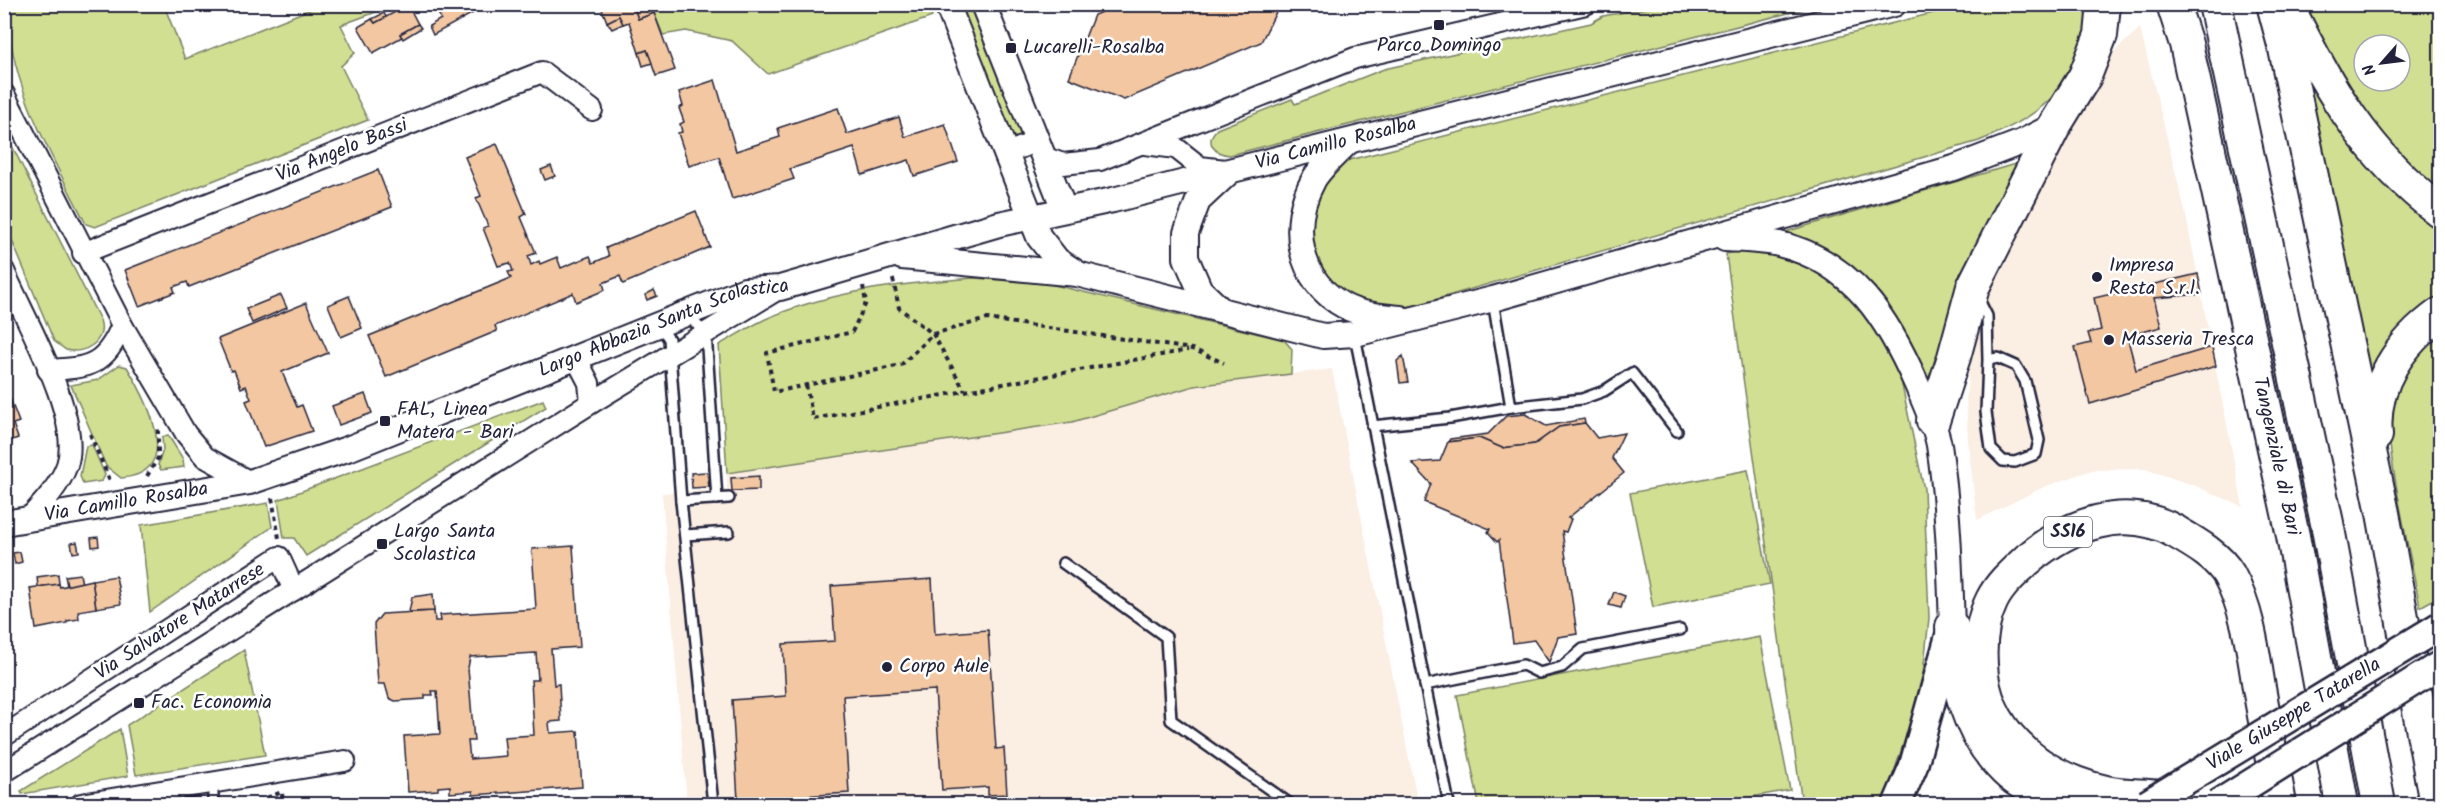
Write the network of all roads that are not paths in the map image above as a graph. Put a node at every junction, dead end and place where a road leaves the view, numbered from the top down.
1 (947, 4) edge
2 (983, 4) edge
3 (1586, 4) edge
4 (1894, 4) edge
5 (2104, 4) edge
6 (2173, 4) edge
7 (2216, 4) edge
8 (2273, 4) edge
9 (2287, 4) edge
10 (4, 94) edge
11 (592, 110) dead end
12 (2055, 125) junction
13 (1348, 141) junction
14 (1138, 144) junction
15 (1040, 149) junction
16 (1005, 154) junction
17 (1231, 170) junction
18 (1064, 209) junction
19 (2440, 211) edge
20 (1029, 216) junction
21 (1714, 237) junction
22 (83, 253) junction
23 (888, 256) junction
24 (4, 271) edge
25 (1077, 274) junction
26 (1973, 287) junction
27 (780, 288) junction
28 (1492, 299) junction
29 (1222, 311) junction
30 (692, 312) junction
31 (2440, 314) edge
32 (1414, 319) junction
33 (122, 325) junction
34 (659, 325) junction
35 (706, 333) junction
36 (1355, 334) junction
37 (669, 356) junction
38 (576, 358) junction
39 (1988, 360) junction
40 (48, 370) junction
41 (591, 403) junction
42 (1511, 407) junction
43 (1933, 421) junction
44 (1372, 426) junction
45 (1677, 430) dead end
46 (250, 482) junction
47 (729, 498) dead end
48 (717, 499) junction
49 (681, 501) junction
50 (2383, 513) junction
51 (30, 518) junction
52 (4, 523) edge
53 (729, 532) dead end
54 (686, 535) junction
55 (1063, 562) dead end
56 (294, 590) junction
57 (2440, 626) edge
58 (1952, 627) junction
59 (1680, 630) dead end
60 (2440, 665) edge
61 (1425, 685) junction
62 (2421, 714) junction
63 (4, 736) edge
64 (345, 761) dead end
65 (2440, 770) edge
66 (4, 772) edge
67 (213, 783) junction
68 (2154, 801) edge
69 (81, 804) edge
70 (213, 804) edge
71 (713, 804) edge
72 (1290, 804) edge
73 (1449, 804) edge
74 (1897, 804) edge
75 (2064, 804) edge
76 (2218, 804) edge
77 (2280, 804) edge
78 (2342, 804) edge
79 (2379, 804) edge
80 (2436, 804) edge

1 - 16 street
2 - 15 street
3 - 14 street
4 - 13 street, Via Camillo Rosalba
5 - 12 highway
6 - 78 highway, Tangenziale di Bari
7 - 79 highway, Tangenziale di Bari
8 - 50 highway
9 - 19 highway
10 - 22 street
11 - 22 street, Via Angelo Bassi
12 - 21 street
12 - 26 highway
13 - 17 street, Via Camillo Rosalba
13 - 32 street
14 - 15 street
14 - 17 street
15 - 16 street
15 - 18 street
16 - 20 street
17 - 18 street, Via Camillo Rosalba
17 - 29 street
18 - 20 street, Via Camillo Rosalba
20 - 23 street, Via Camillo Rosalba
20 - 25 street
21 - 28 street
21 - 43 street
22 - 33 street
23 - 25 street
23 - 27 street, Via Camillo Rosalba
24 - 40 street
25 - 29 street
26 - 39 lane
26 - 43 highway
27 - 30 street, Largo Abbazia Santa Scolastica
27 - 35 street, Largo Abbazia Santa Scolastica
28 - 32 street
28 - 42 lane
29 - 36 street
30 - 34 street, Largo Abbazia Santa Scolastica
30 - 35 lane
31 - 50 highway
32 - 36 street
33 - 40 street
33 - 46 street
34 - 37 lane
34 - 38 street, Largo Abbazia Santa Scolastica
35 - 37 street, Largo Abbazia Santa Scolastica
35 - 48 lane
36 - 44 lane
37 - 41 street, Largo Abbazia Santa Scolastica
37 - 49 lane
38 - 41 street
38 - 46 street, Largo Abbazia Santa Scolastica
39 - 39 lane
40 - 51 street
41 - 56 street, Largo Abbazia Santa Scolastica
42 - 44 lane
42 - 45 lane
43 - 58 street
44 - 61 lane
46 - 51 street, Via Camillo Rosalba
47 - 48 lane
48 - 49 lane
49 - 54 lane
50 - 62 highway
51 - 52 street, Via Camillo Rosalba
53 - 54 lane
54 - 71 lane
55 - 72 lane
56 - 63 street, Via Salvatore Matarrese
56 - 66 street, Via Salvatore Matarrese
57 - 68 main road, Viale Giuseppe Tatarella, bridge
58 - 74 main road
58 - 75 highway
59 - 61 lane
60 - 76 main road, Viale Giuseppe Tatarella, bridge
61 - 73 lane
62 - 65 highway
62 - 80 highway
64 - 67 street
67 - 69 street
67 - 70 lane
68 - 77 highway, SS16

